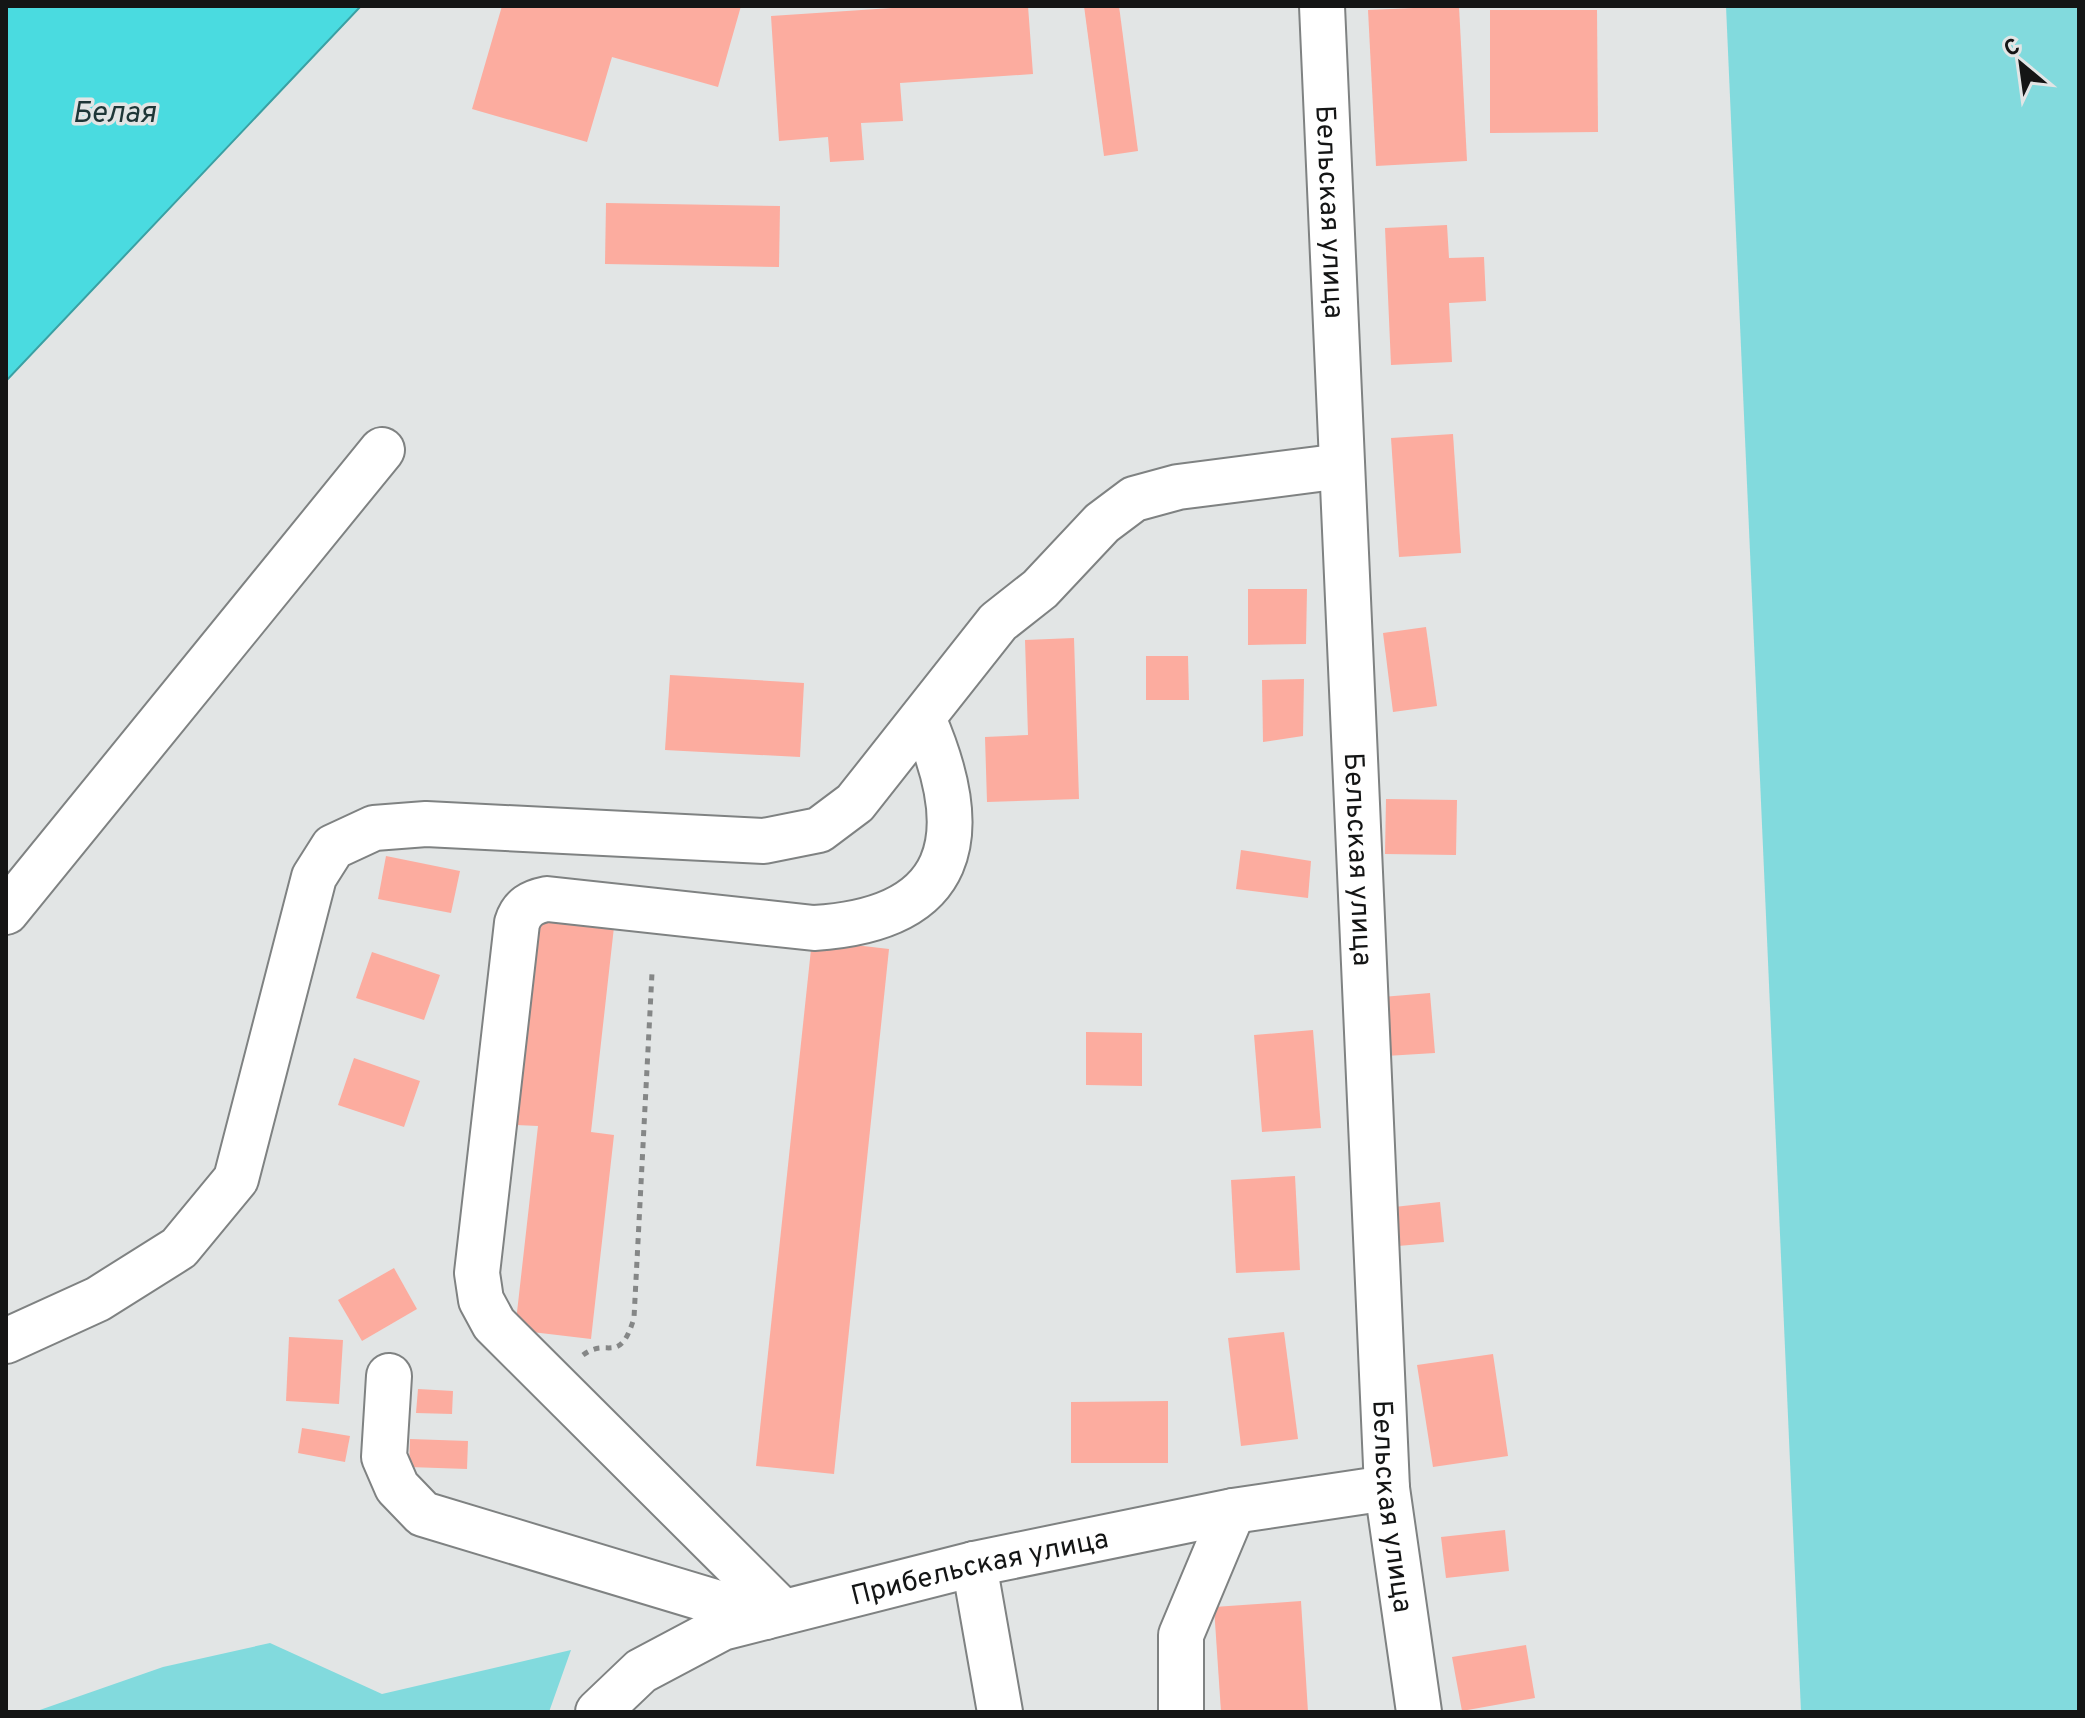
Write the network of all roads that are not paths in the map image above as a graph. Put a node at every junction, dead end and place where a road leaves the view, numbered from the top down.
1 (1322, 6) edge
2 (382, 450) dead end
3 (1342, 466) junction
4 (923, 718) junction
5 (6, 912) edge
6 (6, 1341) edge
7 (389, 1376) dead end
8 (1387, 1488) junction
9 (1233, 1511) junction
10 (974, 1564) junction
11 (774, 1615) junction
12 (598, 1712) edge
13 (1000, 1712) edge
14 (1181, 1712) edge
15 (1419, 1712) edge

1 - 3 street, Бельская улица
2 - 5 street
3 - 4 street
3 - 8 street, Бельская улица
4 - 6 street
4 - 11 street
7 - 11 street
8 - 9 street, Прибельская улица
8 - 15 street, Бельская улица
9 - 10 street, Прибельская улица
9 - 14 street
10 - 11 street, Прибельская улица
10 - 13 street
11 - 12 street, Прибельская улица

